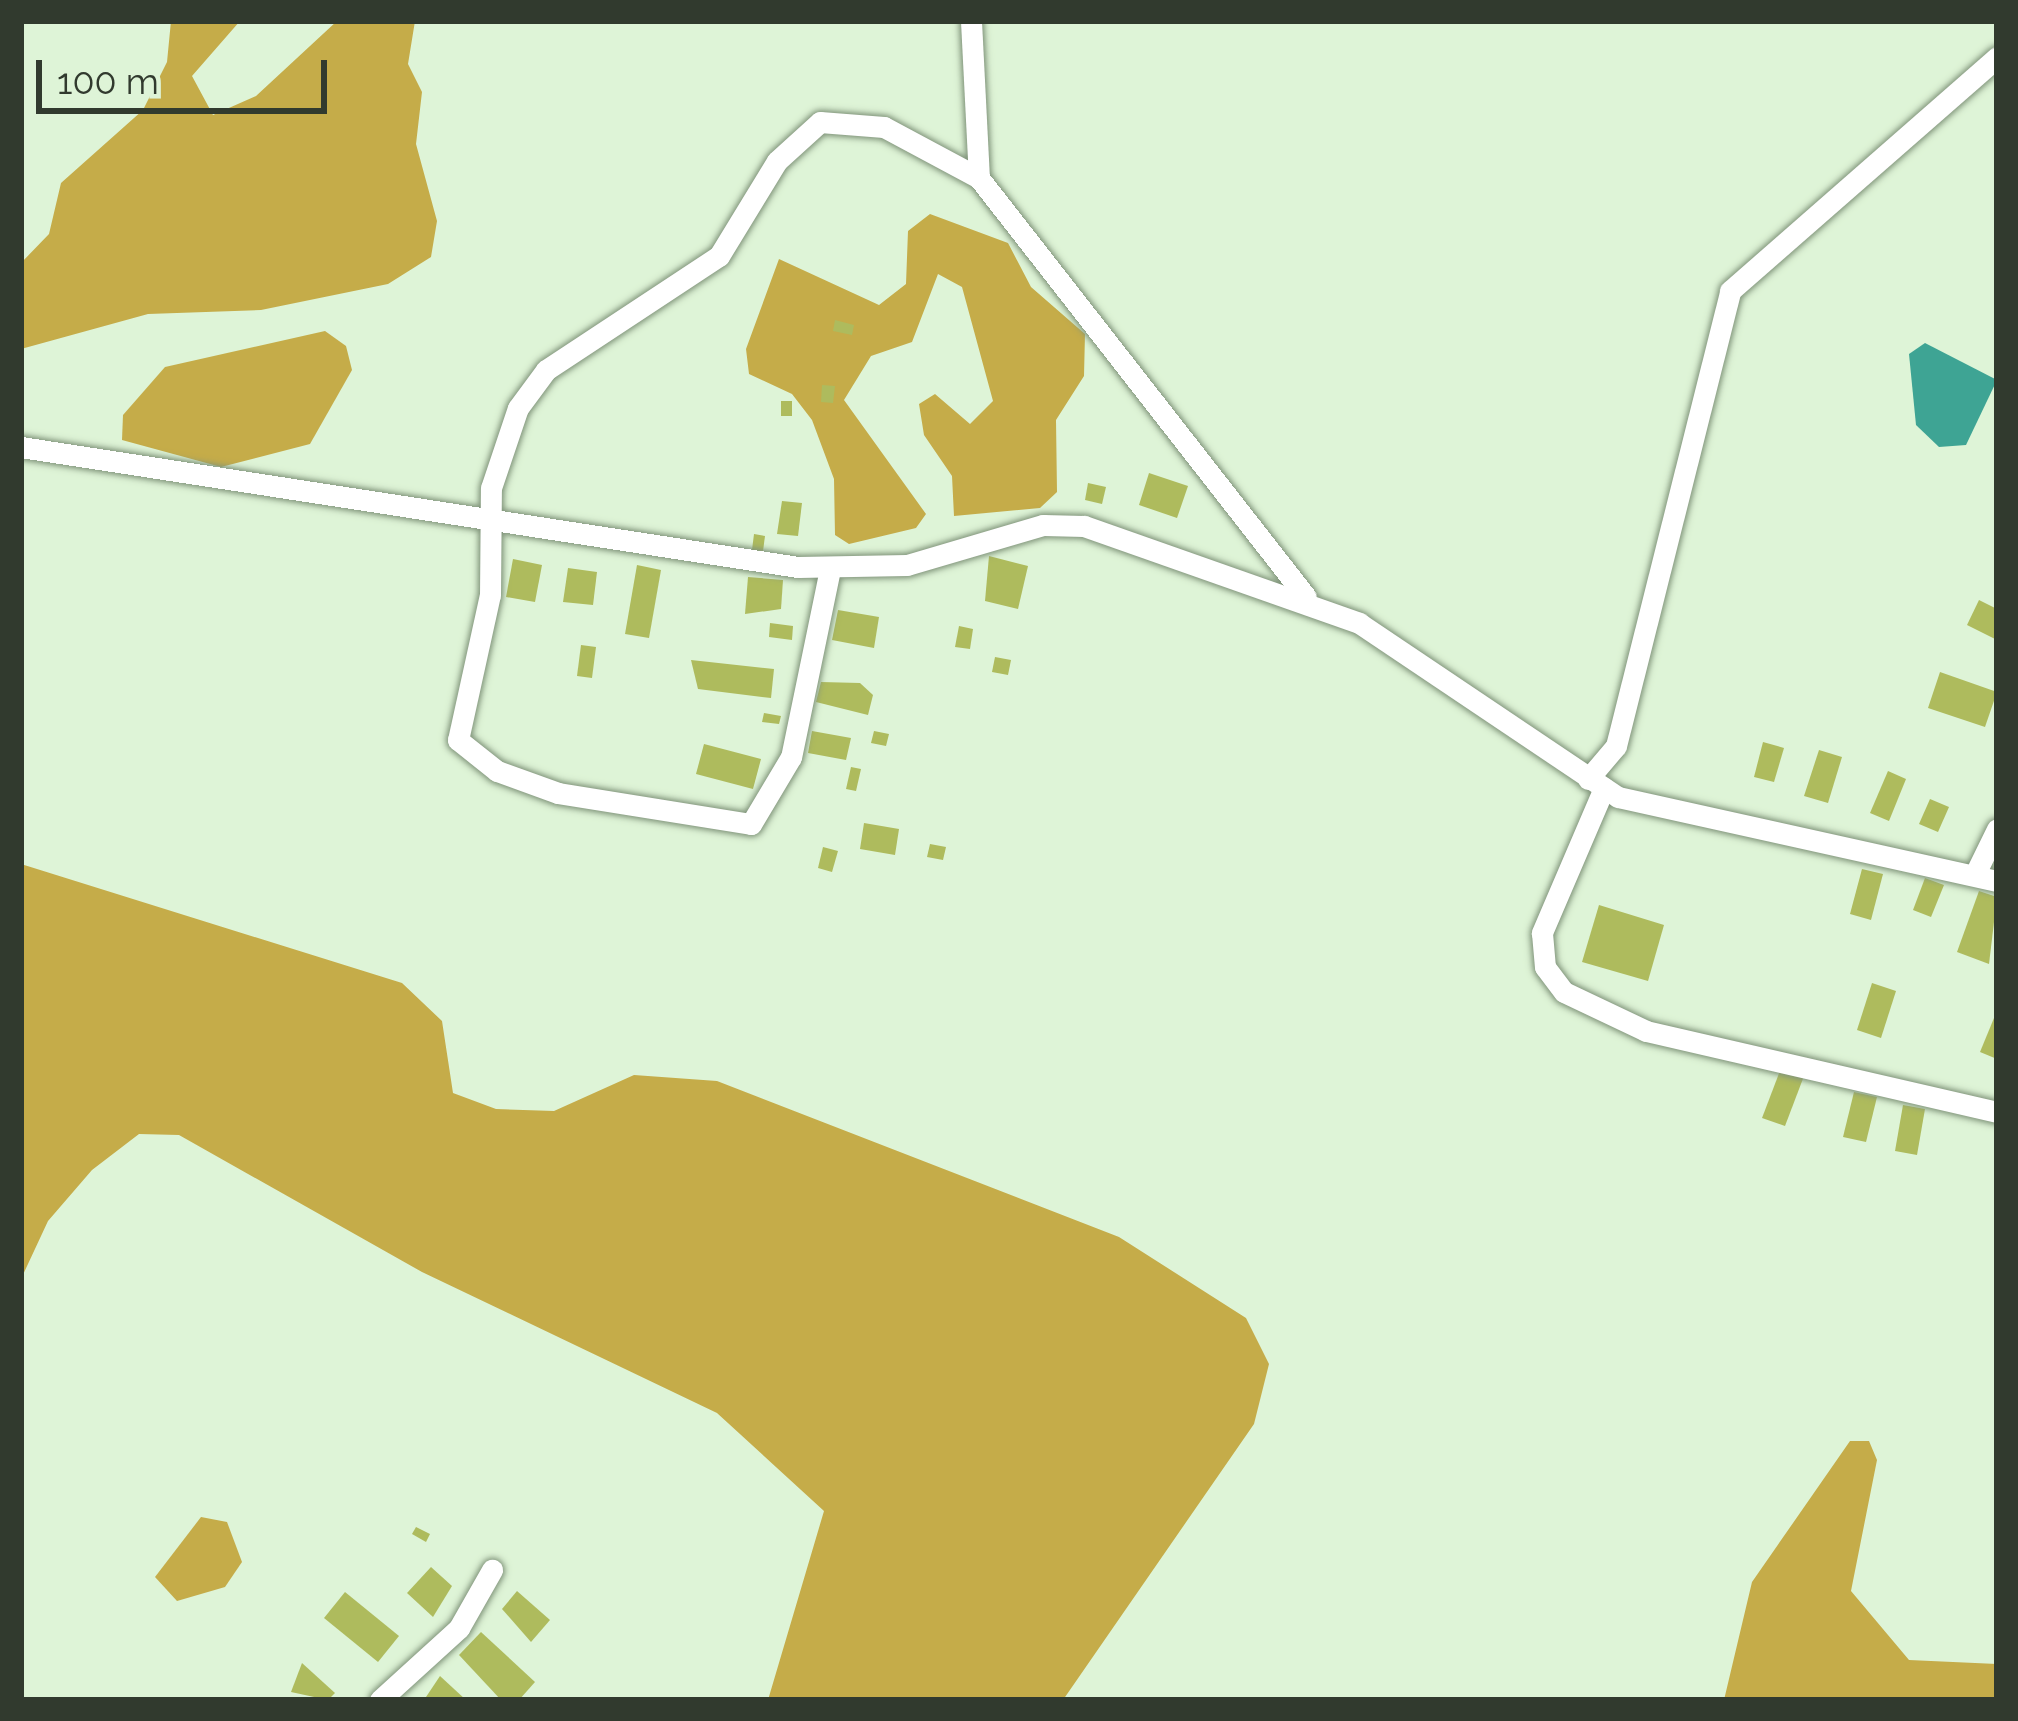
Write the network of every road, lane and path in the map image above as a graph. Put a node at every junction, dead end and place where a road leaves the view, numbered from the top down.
1 (970, 21) edge
2 (1997, 57) edge
3 (980, 178) junction
4 (21, 447) edge
5 (486, 520) junction
6 (830, 569) junction
7 (1306, 597) junction
8 (1596, 783) junction
9 (1997, 830) edge
10 (1986, 878) edge
11 (1997, 1112) edge
12 (492, 1570) dead end
13 (380, 1700) edge

1 - 3 street
2 - 8 street
3 - 5 street
3 - 7 street
4 - 5 street
5 - 6 street
5 - 6 street
6 - 7 street
7 - 8 street
8 - 10 street
8 - 11 street
9 - 10 street
12 - 13 street

